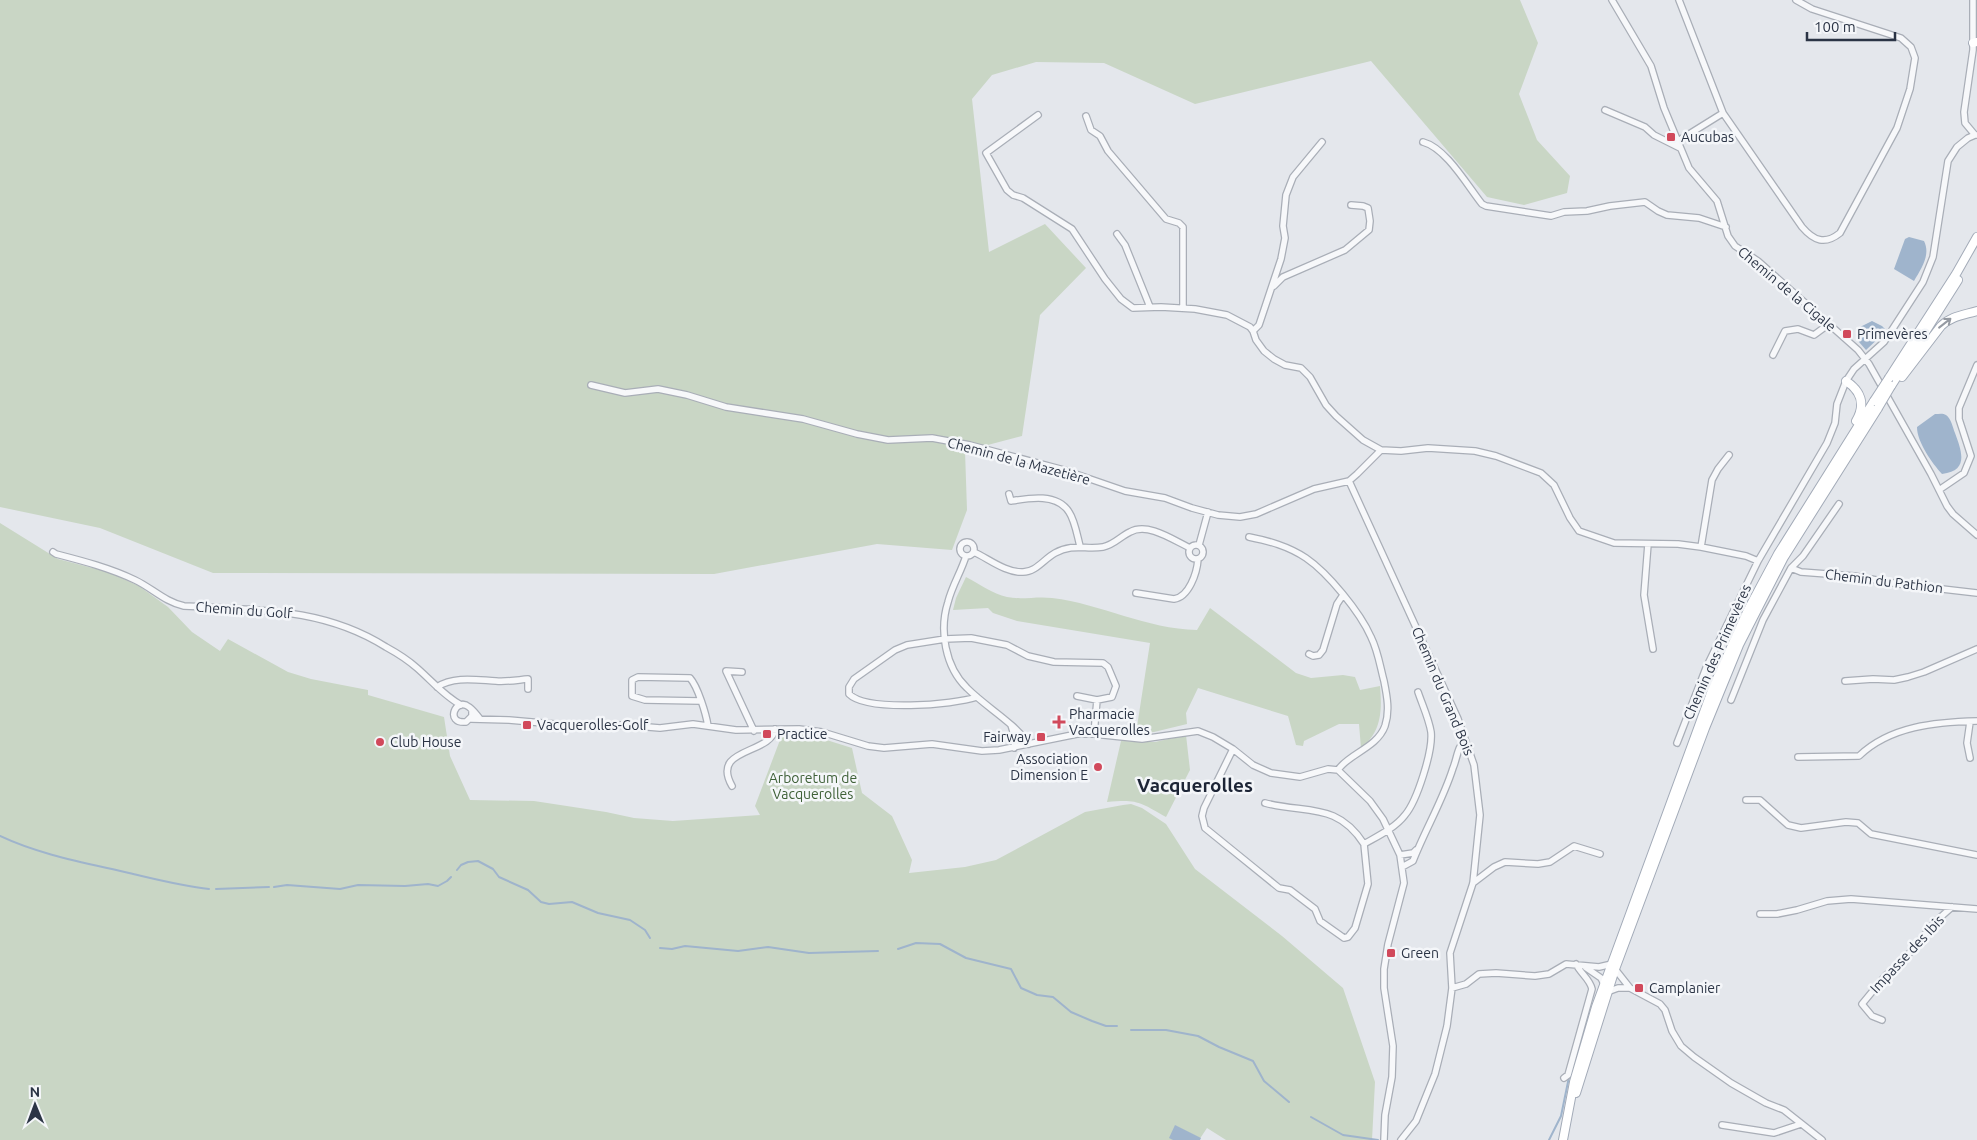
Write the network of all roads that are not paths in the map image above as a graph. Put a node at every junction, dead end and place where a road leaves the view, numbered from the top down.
1 (1612, 0) edge
2 (1679, 0) edge
3 (1796, 0) edge
4 (1973, 0) edge
5 (1803, 2) edge
6 (1975, 42) edge
7 (1605, 110) dead end
8 (1723, 113) junction
9 (1038, 115) dead end
10 (1086, 116) dead end
11 (1976, 135) edge
12 (1678, 141) junction
13 (1322, 142) dead end
14 (1423, 142) dead end
15 (1680, 148) junction
16 (1351, 206) dead end
17 (1726, 227) junction
18 (1117, 234) dead end
19 (1977, 237) edge
20 (1977, 248) edge
21 (1272, 287) junction
22 (1150, 307) junction
23 (1183, 308) junction
24 (1977, 311) edge
25 (1829, 324) junction
26 (1254, 331) junction
27 (1773, 354) dead end
28 (1865, 358) junction
29 (1977, 365) edge
30 (1846, 380) junction
31 (591, 385) dead end
32 (1891, 386) junction
33 (1876, 404) junction
34 (1381, 450) junction
35 (1729, 455) dead end
36 (1349, 481) junction
37 (1817, 489) junction
38 (1939, 490) junction
39 (1008, 494) dead end
40 (1839, 504) dead end
41 (1208, 512) junction
42 (1977, 535) edge
43 (1249, 537) dead end
44 (1648, 544) junction
45 (1199, 545) junction
46 (1080, 546) junction
47 (1702, 547) junction
48 (1190, 548) junction
49 (53, 552) dead end
50 (974, 552) junction
51 (966, 556) junction
52 (1198, 559) junction
53 (1758, 561) junction
54 (1791, 568) junction
55 (1136, 593) dead end
56 (1977, 593) edge
57 (1343, 595) junction
58 (944, 638) junction
59 (1653, 648) dead end
60 (1977, 649) edge
61 (1309, 654) dead end
62 (742, 672) dead end
63 (1845, 681) dead end
64 (437, 687) junction
65 (528, 689) dead end
66 (1418, 692) dead end
67 (1077, 696) dead end
68 (977, 697) junction
69 (1097, 700) junction
70 (1731, 700) dead end
71 (700, 701) junction
72 (458, 706) junction
73 (472, 710) junction
74 (471, 719) junction
75 (481, 720) junction
76 (1970, 722) junction
77 (1977, 722) edge
78 (1010, 723) junction
79 (708, 726) junction
80 (775, 730) junction
81 (754, 731) junction
82 (1094, 734) junction
83 (1022, 736) junction
84 (1015, 738) junction
85 (1465, 740) junction
86 (1677, 743) dead end
87 (1029, 744) junction
88 (1014, 748) junction
89 (1233, 748) junction
90 (1798, 758) dead end
91 (1970, 758) dead end
92 (1338, 770) junction
93 (732, 786) dead end
94 (1746, 800) dead end
95 (1265, 803) dead end
96 (1389, 829) junction
97 (1364, 844) junction
98 (1417, 849) junction
99 (1600, 854) dead end
100 (1400, 855) junction
101 (1977, 855) edge
102 (1402, 867) junction
103 (1473, 883) junction
104 (1952, 907) junction
105 (1977, 908) edge
106 (1760, 914) dead end
107 (1579, 964) junction
108 (1614, 967) junction
109 (1452, 988) junction
110 (1606, 988) junction
111 (1630, 988) junction
112 (1882, 1020) dead end
113 (1564, 1078) dead end
114 (1801, 1124) junction
115 (1722, 1125) dead end
116 (1384, 1140) edge
117 (1401, 1140) edge
118 (1563, 1140) edge
119 (1822, 1140) edge

1 - 12 street, Chemin de la Cigale
2 - 8 street
3 - 5 street
4 - 6 street
5 - 8 street
6 - 11 street
7 - 15 street
8 - 12 street
9 - 22 street
10 - 23 street
11 - 28 street, Chemin des Primevères
12 - 15 street, Chemin de la Cigale
13 - 21 street
14 - 17 street
15 - 17 street, Chemin de la Cigale
16 - 21 street
17 - 25 street, Chemin de la Cigale
18 - 22 street
19 - 33 main road, bridge
20 - 32 main road
21 - 26 street
22 - 23 street
23 - 26 street
32 -> 24 main road
25 - 27 street
25 - 28 street, Chemin de la Cigale
26 - 34 street
28 - 30 street, Chemin des Primevères
28 - 38 street, Chemin de la Cigale
29 - 38 street
30 - 37 main road
30 - 53 street, Chemin des Primevères
31 - 41 street, Chemin de la Mazetière
32 - 33 main road, bridge
33 - 37 main road
33 - 108 main road
34 - 36 street
34 - 44 street
35 - 47 street
36 - 41 street, Chemin de la Mazetière
36 - 85 street, Chemin du Grand Bois
37 - 108 main road
38 - 42 street, Chemin de la Cigale
39 - 46 street
40 - 54 street
41 - 45 street
43 - 57 street
44 - 47 street
44 - 59 street
45 - 48 street
45 - 52 street
46 - 48 street
46 - 50 street
47 - 53 street
48 - 52 street
49 - 64 street, Chemin du Golf
50 - 51 street
50 - 51 street
51 - 58 street
52 - 55 street
53 - 86 street, Chemin des Primevères
54 - 56 street, Chemin du Pathion
54 - 70 street
57 - 61 street
57 - 92 street
58 - 68 street
58 - 68 street
58 - 69 street
60 - 63 street
62 - 81 street
64 - 65 street
64 - 72 street, Chemin du Golf
66 - 96 street
67 - 69 street
68 - 78 street
69 - 82 street
71 - 71 street
71 - 79 street
72 - 73 street
72 - 74 street
73 - 74 street
73 - 75 street
74 - 75 street
75 - 79 street
76 - 77 street
76 - 90 street
76 - 91 street
78 - 83 street
78 - 84 street
79 - 81 street
80 - 81 street
80 - 88 street
80 - 93 street
82 - 87 street
82 - 89 street
83 - 84 street
83 - 87 street
84 - 88 street
85 - 98 street
85 - 103 street, Chemin du Grand Bois
87 - 88 street
89 - 92 street
89 - 97 street
92 - 96 street
94 - 101 street
95 - 97 street
96 - 97 street
96 - 100 street
98 - 100 street
98 - 102 street
99 - 103 street
100 - 102 street
102 - 116 street
103 - 109 street, Chemin du Grand Bois
104 - 105 street
104 - 106 street
104 - 112 street, Impasse des Ibis
107 - 108 street
107 - 109 street
107 - 110 street
107 - 113 street
108 - 110 main road
108 - 111 street
109 - 117 street, Chemin du Grand Bois
110 - 111 street
110 - 118 main road
111 - 114 street
114 - 115 street
114 - 119 street

